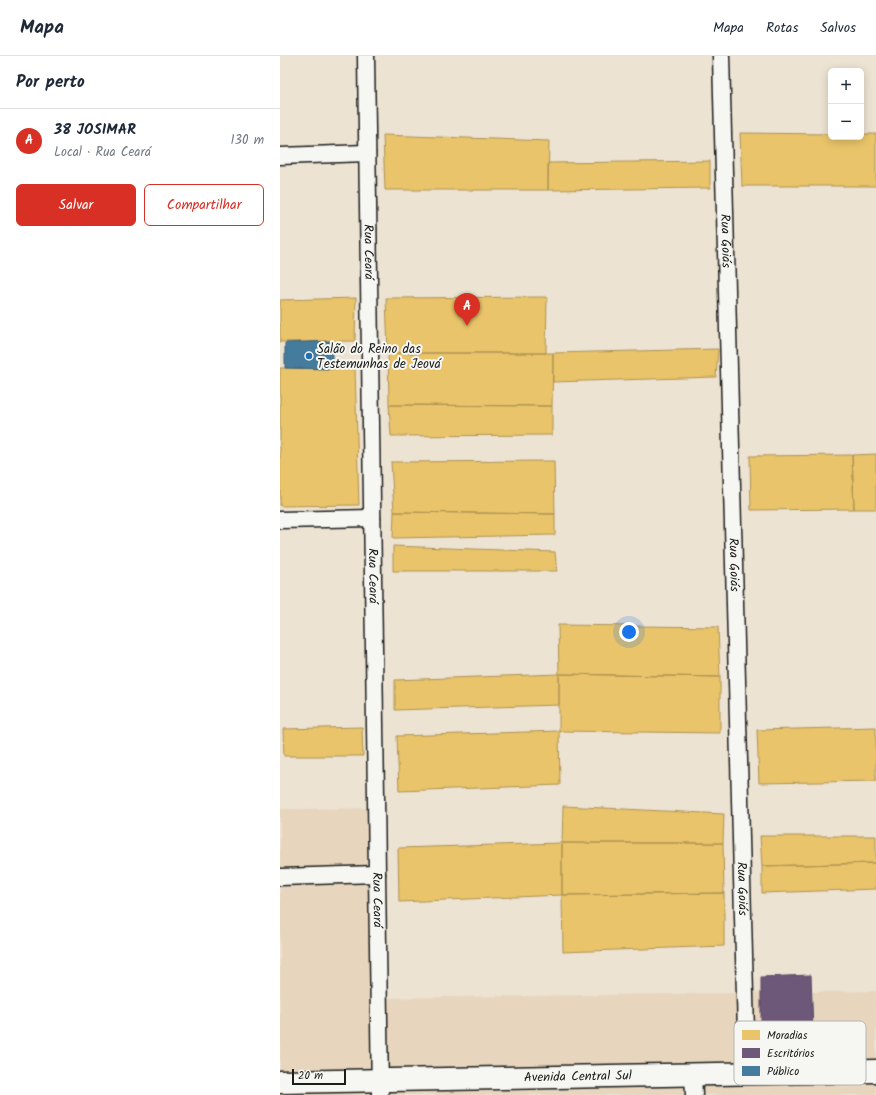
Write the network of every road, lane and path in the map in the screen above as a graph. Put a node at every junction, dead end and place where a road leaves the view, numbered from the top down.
1 (366, 56) edge
2 (721, 56) edge
3 (367, 153) junction
4 (280, 156) edge
5 (372, 518) junction
6 (280, 520) edge
7 (377, 874) junction
8 (280, 877) edge
9 (746, 1021) edge
10 (866, 1071) edge
11 (876, 1071) edge
12 (734, 1076) edge
13 (280, 1082) edge
14 (694, 1085) edge
15 (380, 1088) edge

1 - 3 street, Rua Ceará
2 - 9 street, Rua Goiás
3 - 4 street
3 - 5 street, Rua Ceará
5 - 6 street
5 - 7 street, Rua Ceará
7 - 8 street
7 - 15 street, Rua Ceará
10 - 11 main road, Avenida Central Sul
12 - 14 main road, Avenida Central Sul
13 - 15 main road, Avenida Central Sul
14 - 15 main road, Avenida Central Sul

